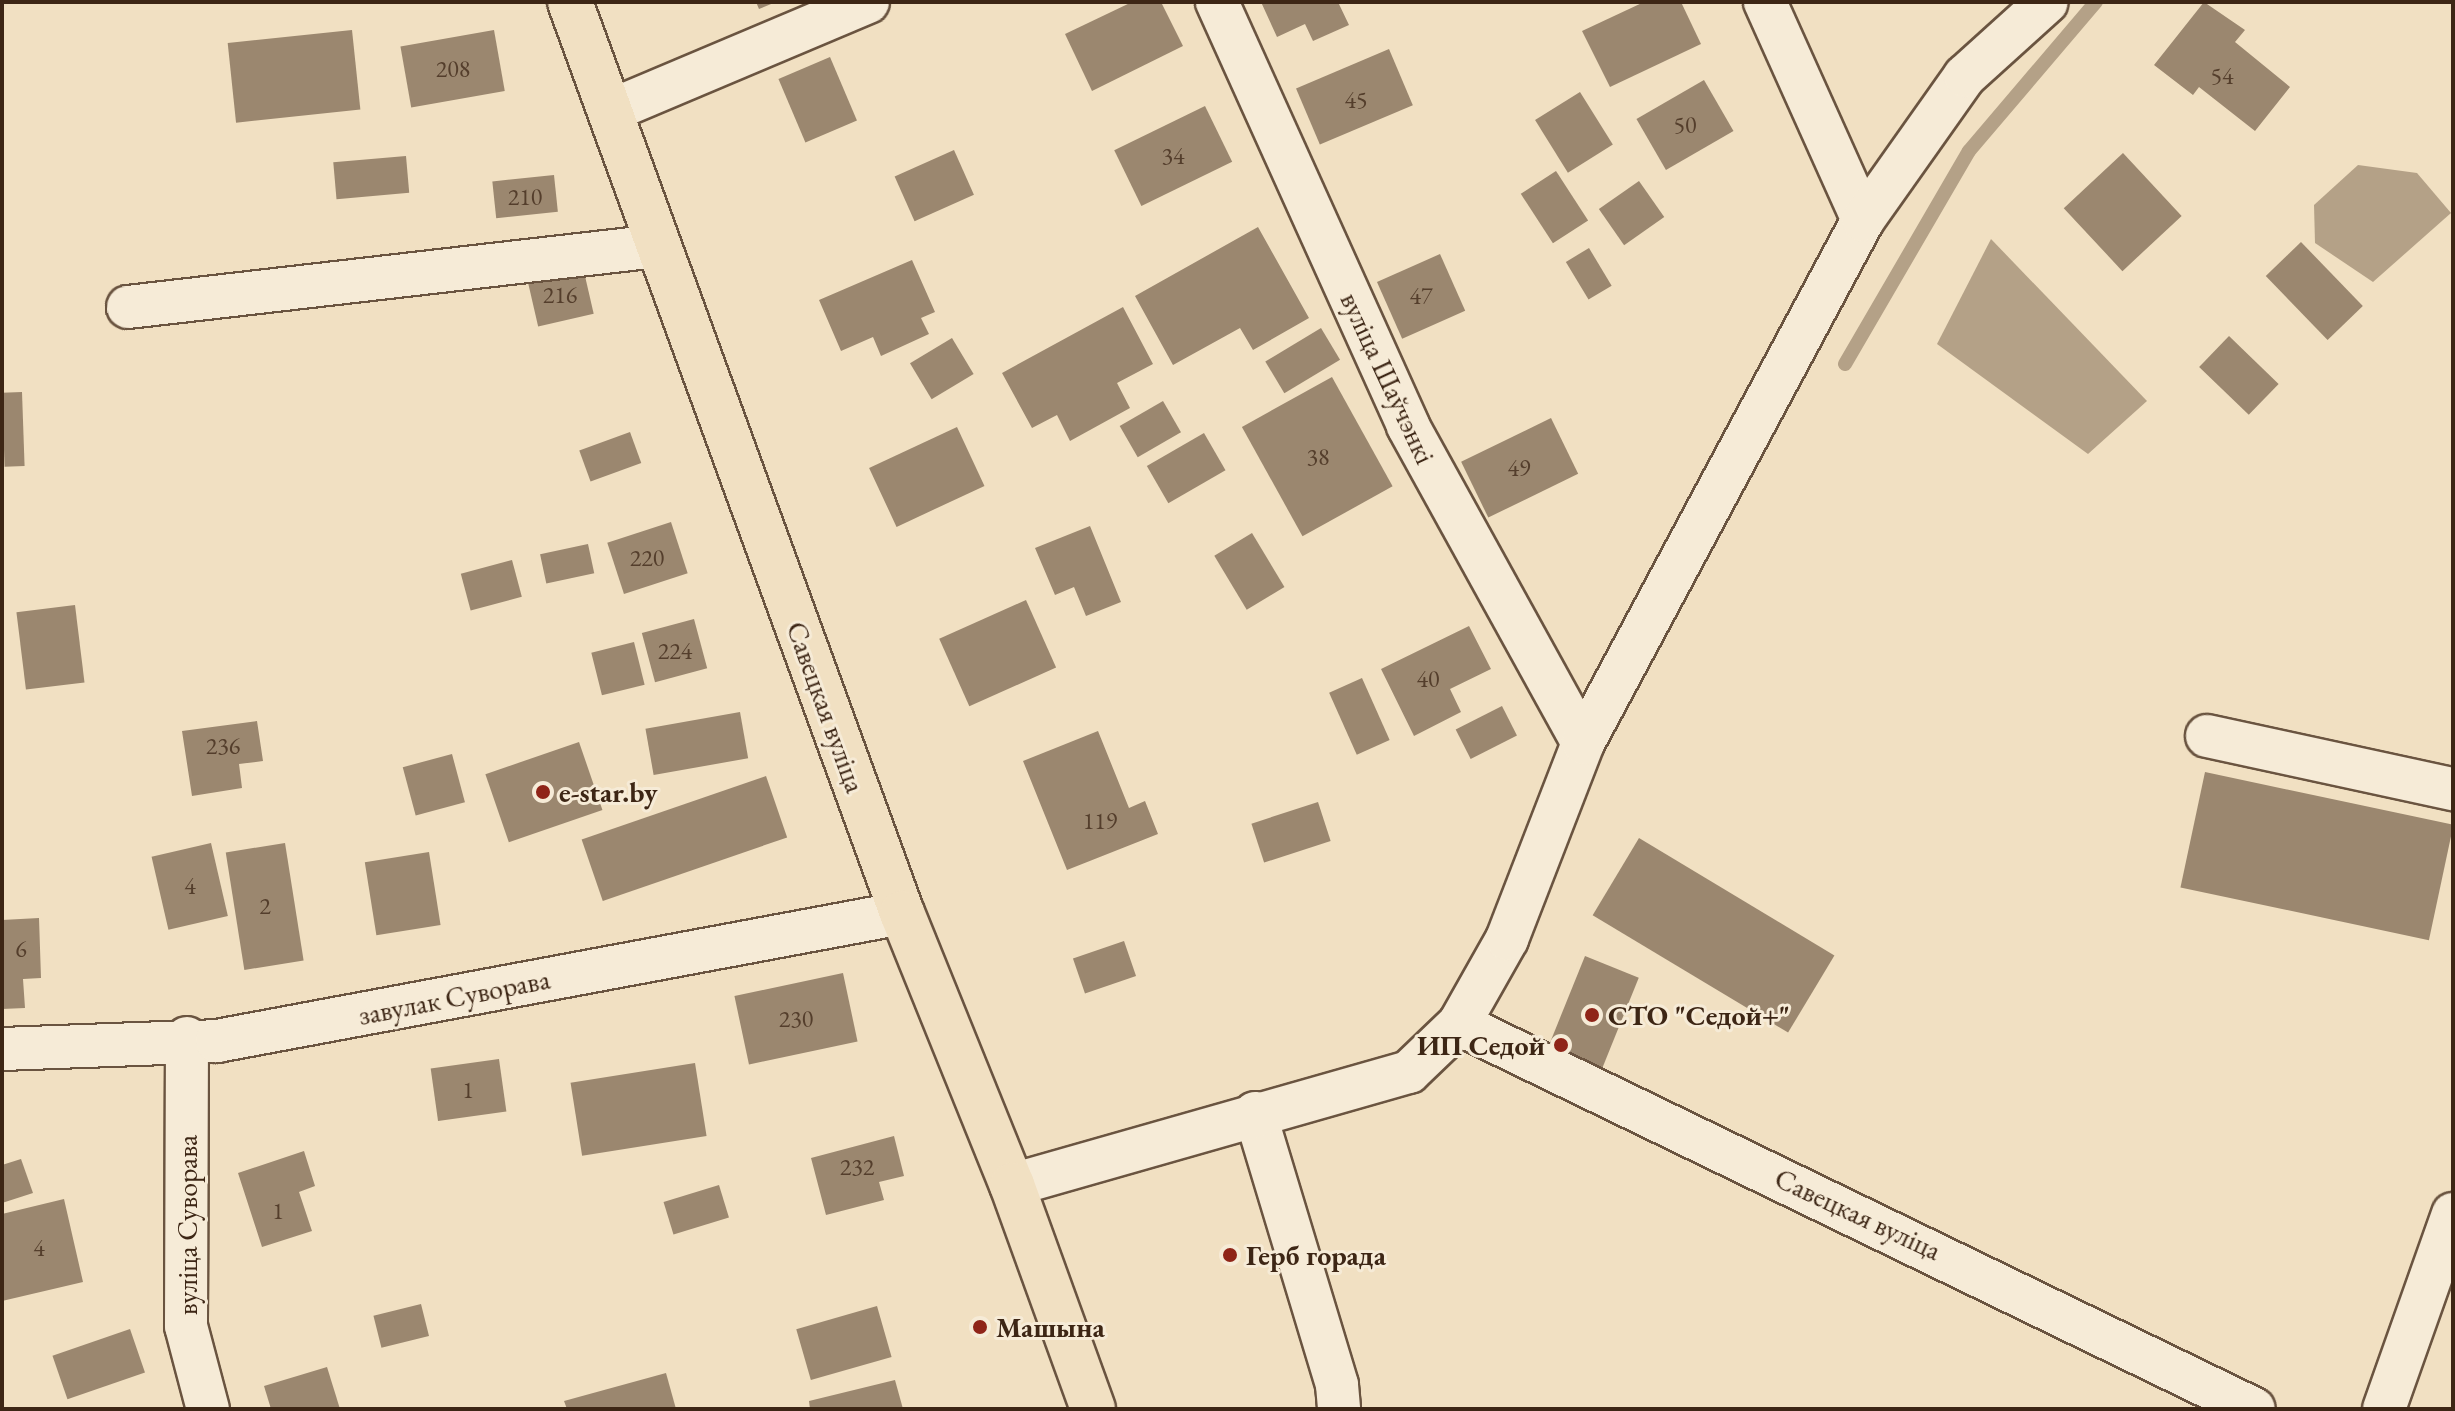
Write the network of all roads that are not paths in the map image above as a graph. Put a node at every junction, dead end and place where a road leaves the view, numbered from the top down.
1 (570, 2) edge
2 (868, 2) edge
3 (1217, 2) edge
4 (1765, 2) edge
5 (2047, 2) edge
6 (610, 111) junction
7 (1863, 220) junction
8 (657, 246) junction
9 (128, 307) dead end
10 (2207, 736) dead end
11 (1583, 743) junction
12 (2453, 789) edge
13 (902, 913) junction
14 (1459, 1024) junction
15 (187, 1038) junction
16 (2, 1049) edge
17 (1255, 1113) junction
18 (1012, 1185) junction
19 (2453, 1214) edge
20 (208, 1409) edge
21 (1093, 1409) edge
22 (1339, 1409) edge
23 (2254, 1409) edge
24 (2384, 1409) edge

1 - 6 main road, Савецкая вуліца
2 - 6 street
3 - 11 street, вуліца Шаўчэнкі
4 - 7 street
5 - 7 street
6 - 8 main road, Савецкая вуліца
7 - 11 street
8 - 9 street
8 - 13 main road, Савецкая вуліца
10 - 12 street
11 - 14 street
13 - 15 street, завулак Суворава
13 - 18 main road, Савецкая вуліца
14 - 17 street
14 - 23 street, Савецкая вуліца
15 - 16 street, завулак Суворава
15 - 20 street, вуліца Суворава
17 - 18 street
17 - 22 street
18 - 21 main road, Савецкая вуліца
19 - 24 street

